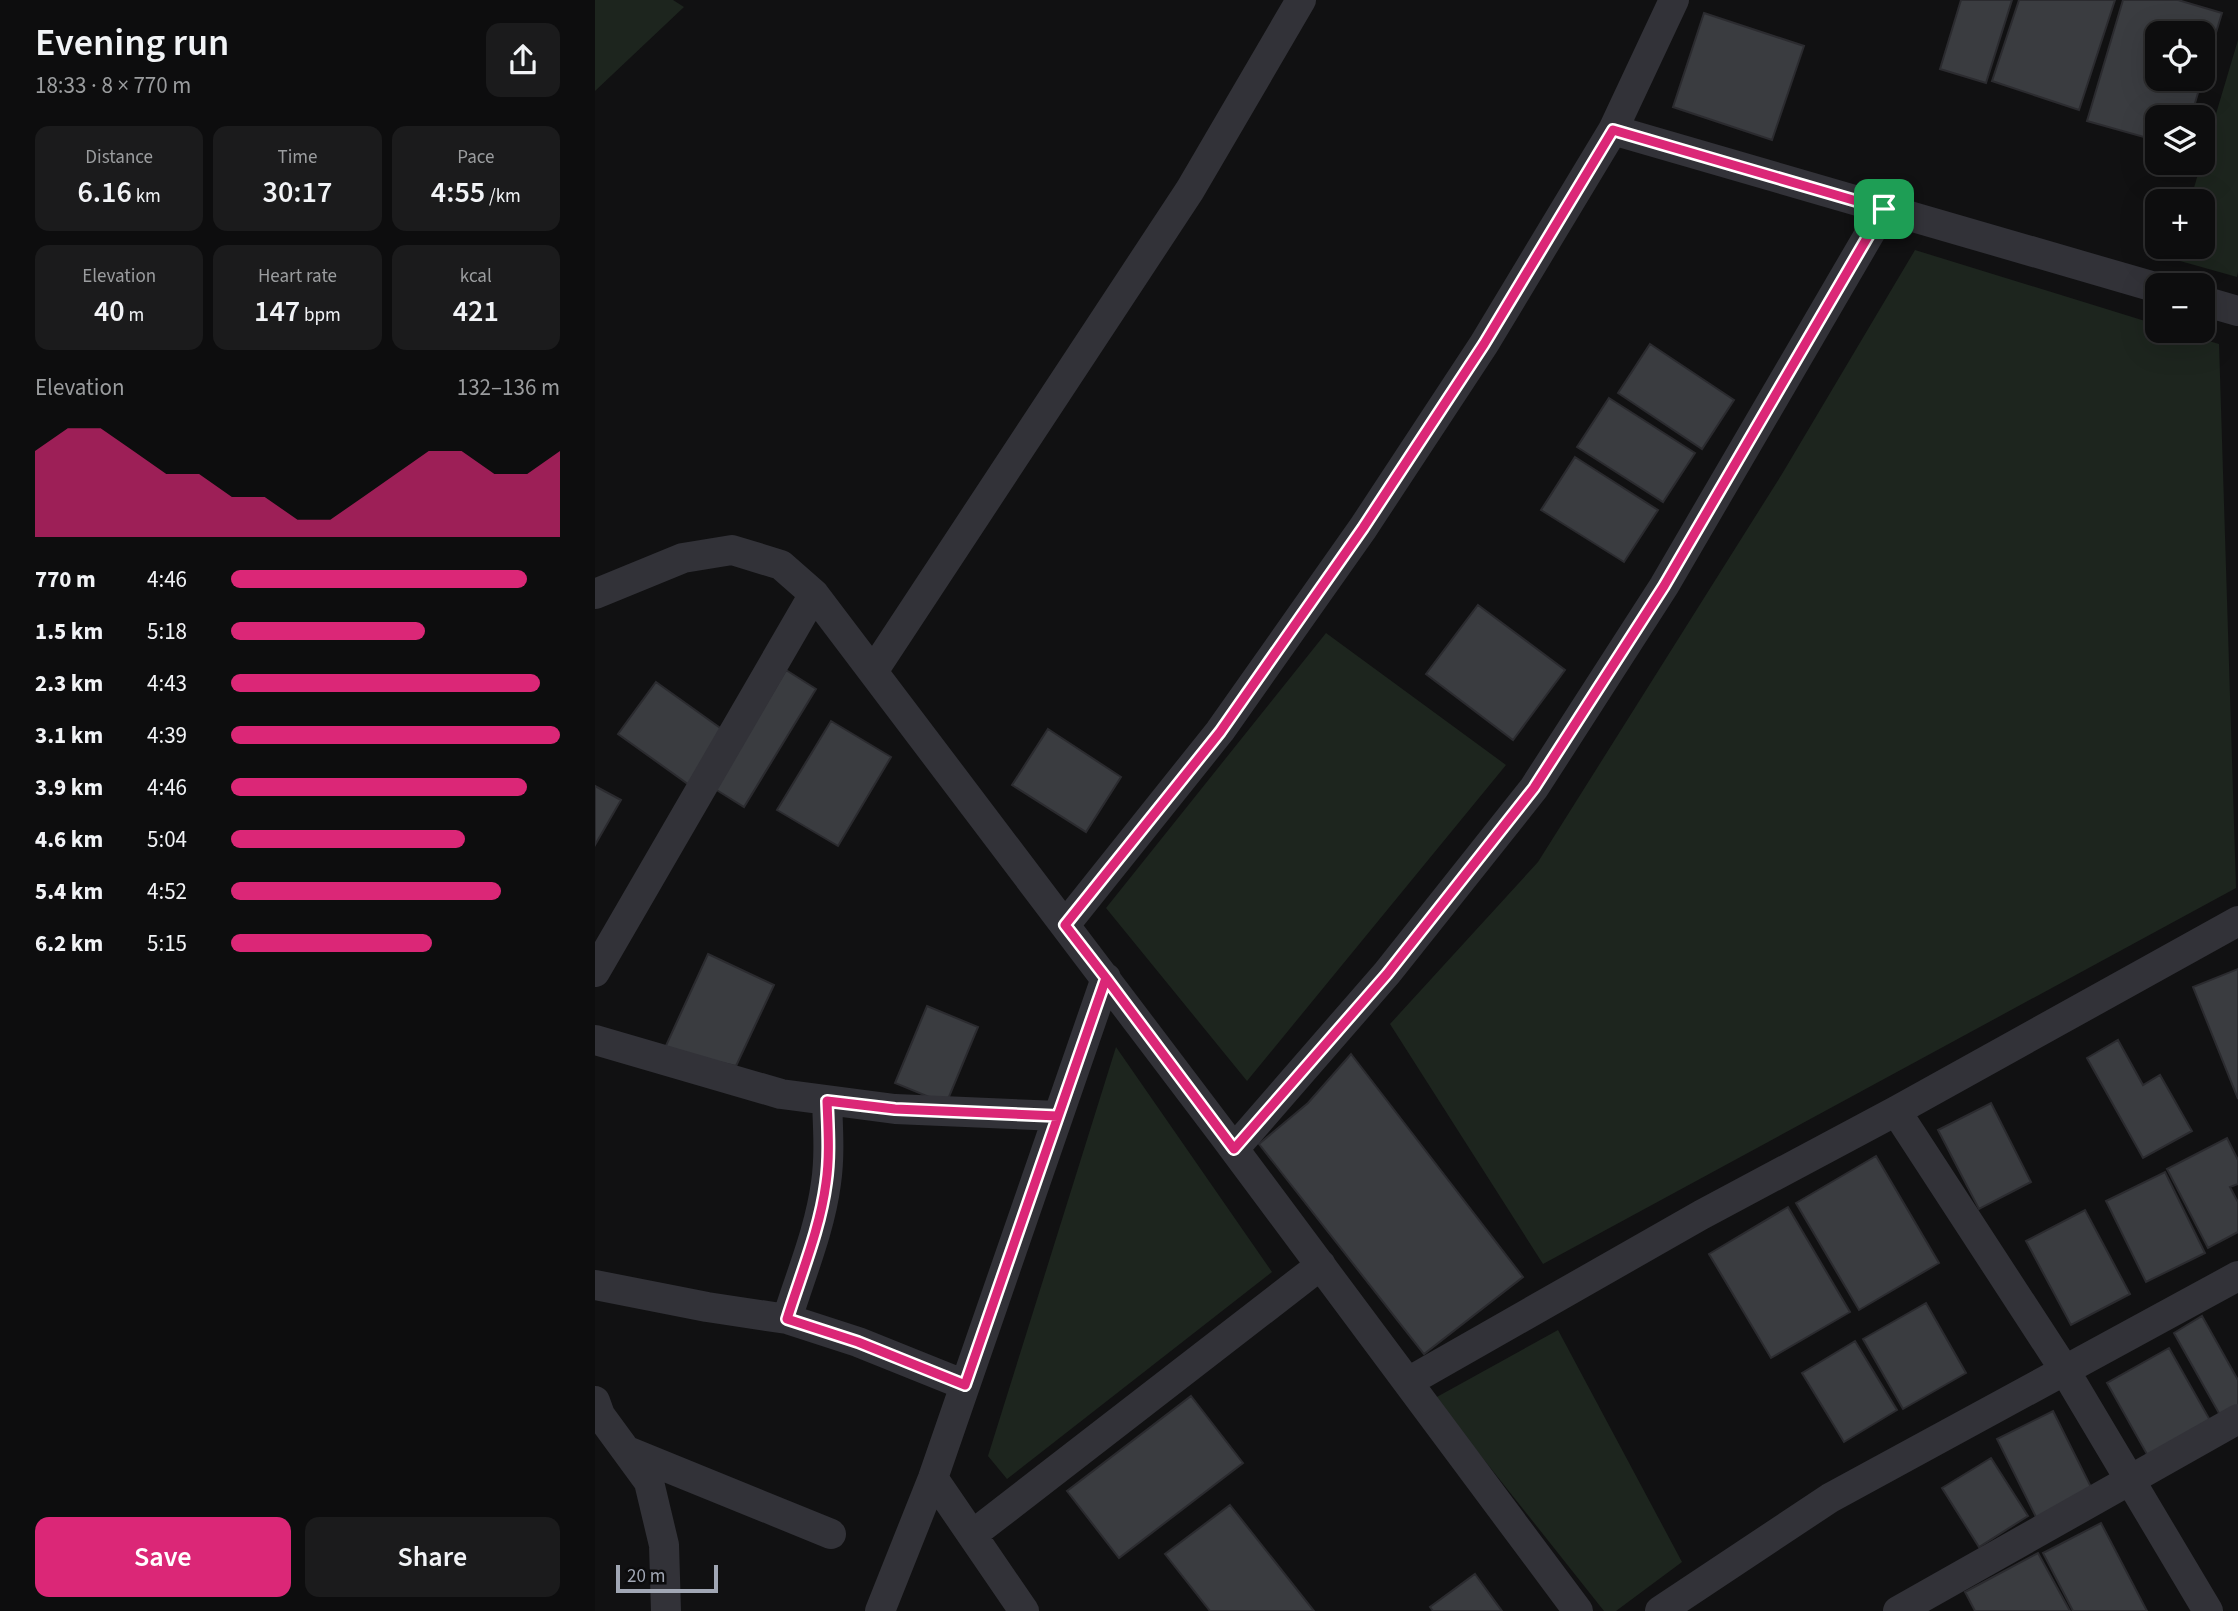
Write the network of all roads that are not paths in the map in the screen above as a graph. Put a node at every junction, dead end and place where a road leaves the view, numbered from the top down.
1 (1301, 0) edge
2 (1674, 0) edge
3 (1613, 130) junction
4 (1884, 209) junction
5 (2145, 284) edge
6 (2215, 304) edge
7 (2238, 311) edge
8 (595, 594) edge
9 (814, 594) junction
10 (874, 670) junction
11 (2238, 921) edge
12 (1065, 925) junction
13 (595, 972) edge
14 (1106, 978) junction
15 (595, 1040) edge
16 (827, 1101) junction
17 (1896, 1111) junction
18 (1058, 1116) junction
19 (1234, 1149) junction
20 (1321, 1265) junction
21 (2238, 1276) edge
22 (595, 1285) edge
23 (787, 1319) junction
24 (2064, 1369) junction
25 (1408, 1382) junction
26 (965, 1385) junction
27 (595, 1401) edge
28 (2238, 1419) edge
29 (627, 1451) junction
30 (933, 1478) junction
31 (2130, 1478) junction
32 (831, 1534) dead end
33 (972, 1535) junction
34 (666, 1611) edge
35 (880, 1611) edge
36 (1024, 1611) edge
37 (1578, 1611) edge
38 (1660, 1611) edge
39 (1898, 1611) edge
40 (2208, 1611) edge

1 - 10 street
2 - 3 street
3 - 4 street
3 - 12 street
4 - 5 street
4 - 19 street
6 - 7 street
8 - 9 street
9 - 10 street
9 - 13 street
10 - 12 street
11 - 17 street
12 - 14 street
14 - 18 street
14 - 19 street
15 - 16 street
16 - 18 street
16 - 23 street
17 - 24 street
17 - 25 street
18 - 26 street
19 - 20 street
20 - 25 street
20 - 33 street
21 - 24 street
22 - 23 street
23 - 26 street
24 - 31 street
24 - 38 street
25 - 37 street
26 - 30 street
27 - 29 street
28 - 31 street
29 - 32 street
29 - 34 street
30 - 33 street
30 - 35 street
31 - 39 street
31 - 40 street
33 - 36 street

